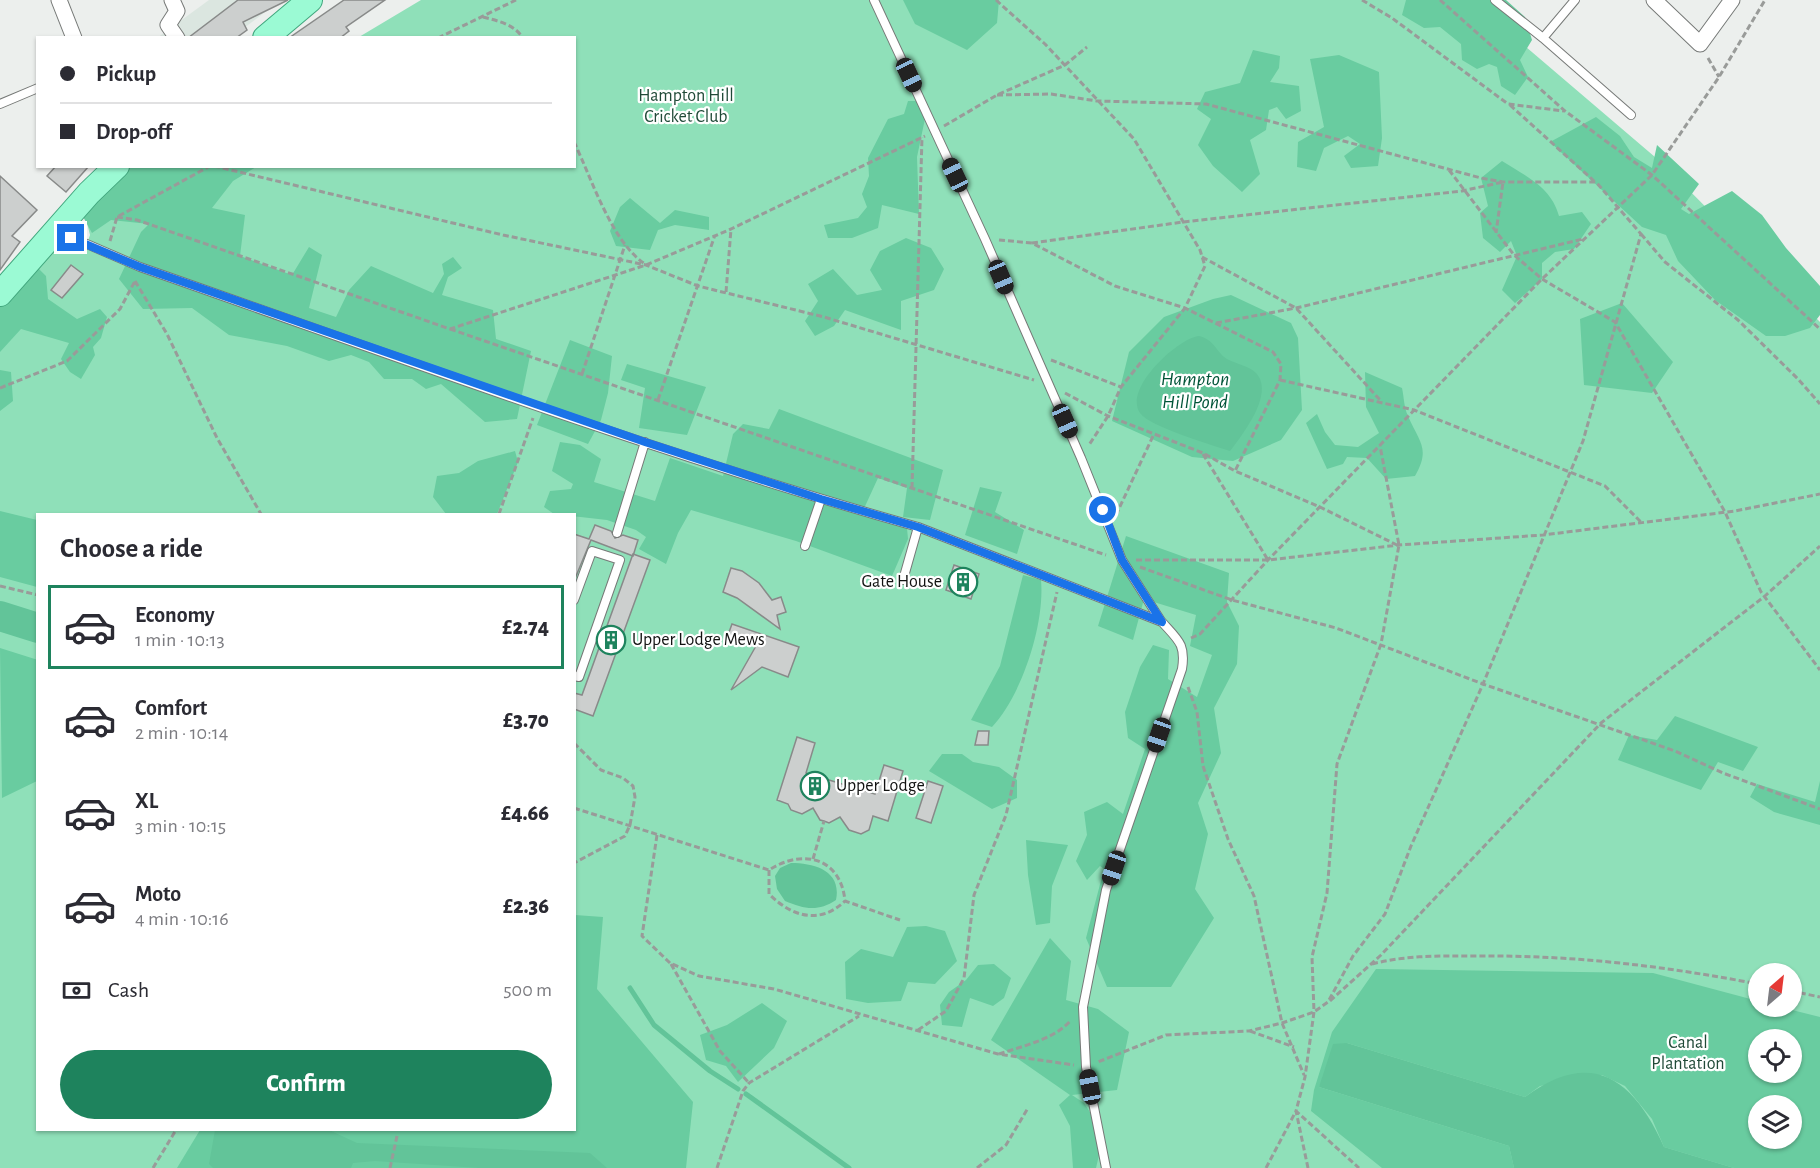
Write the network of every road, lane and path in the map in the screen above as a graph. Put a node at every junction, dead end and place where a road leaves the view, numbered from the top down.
1 (59, 0) edge
2 (172, 0) edge
3 (516, 0) edge
4 (874, 0) edge
5 (996, 0) edge
6 (1362, 0) edge
7 (1440, 0) edge
8 (1494, 0) edge
9 (1575, 0) edge
10 (1654, 0) edge
11 (1732, 0) edge
12 (1765, 0) edge
13 (303, 2) edge
14 (482, 16) junction
15 (73, 36) edge
16 (176, 36) edge
17 (267, 36) edge
18 (442, 36) edge
19 (522, 36) edge
20 (1543, 38) junction
21 (1700, 44) junction
22 (1087, 47) dead end
23 (1065, 65) junction
24 (1719, 77) junction
25 (36, 89) edge
26 (997, 95) junction
27 (1097, 101) junction
28 (0, 104) edge
29 (1508, 104) junction
30 (1565, 111) junction
31 (1631, 115) dead end
32 (935, 131) junction
33 (922, 137) junction
34 (576, 146) edge
35 (115, 168) edge
36 (208, 168) edge
37 (220, 168) edge
38 (1449, 170) junction
39 (1652, 175) junction
40 (1503, 182) junction
41 (1596, 182) junction
42 (1462, 191) junction
43 (1619, 207) junction
44 (117, 217) junction
45 (1184, 222) junction
46 (731, 229) junction
47 (57, 231) junction
48 (1496, 234) junction
49 (1641, 234) junction
50 (715, 235) junction
51 (1585, 238) junction
52 (985, 239) junction
53 (1032, 243) junction
54 (625, 244) junction
55 (107, 251) junction
56 (1514, 255) junction
57 (1202, 257) junction
58 (620, 259) junction
59 (646, 265) junction
60 (140, 267) junction
61 (614, 276) junction
62 (1542, 279) junction
63 (135, 281) junction
64 (3, 286) edge
65 (699, 286) junction
66 (726, 292) junction
67 (1185, 308) junction
68 (1296, 309) junction
69 (1615, 322) junction
70 (1214, 323) junction
71 (450, 329) junction
72 (1820, 329) edge
73 (917, 346) junction
74 (1033, 352) junction
75 (582, 374) junction
76 (1280, 380) junction
77 (1048, 384) junction
78 (1121, 387) junction
79 (0, 388) edge
80 (658, 400) junction
81 (1383, 402) junction
82 (1820, 404) edge
83 (537, 405) junction
84 (1414, 410) junction
85 (1108, 416) junction
86 (1154, 434) junction
87 (645, 442) junction
88 (1380, 445) junction
89 (1203, 453) junction
90 (1081, 458) junction
91 (1235, 471) junction
92 (1570, 472) junction
93 (912, 488) junction
94 (1820, 494) edge
95 (821, 499) junction
96 (1320, 507) junction
97 (1725, 512) junction
98 (260, 513) edge
99 (499, 513) edge
100 (1641, 522) junction
101 (918, 527) junction
102 (1110, 527) junction
103 (617, 533) dead end
104 (1543, 535) junction
105 (1399, 545) junction
106 (806, 546) dead end
107 (1820, 546) edge
108 (1122, 560) junction
109 (1268, 560) junction
110 (903, 580) dead end
111 (1060, 582) junction
112 (0, 586) edge
113 (36, 595) edge
114 (576, 595) edge
115 (1765, 596) junction
116 (1232, 600) junction
117 (1162, 622) junction
118 (1180, 642) junction
119 (1381, 644) junction
120 (1182, 669) junction
121 (1820, 670) edge
122 (576, 676) edge
123 (1483, 684) junction
124 (1601, 723) junction
125 (576, 745) edge
126 (576, 809) edge
127 (1820, 809) edge
128 (824, 821) dead end
129 (630, 825) junction
130 (657, 835) junction
131 (813, 859) junction
132 (576, 862) edge
133 (769, 870) junction
134 (845, 901) junction
135 (900, 920) dead end
136 (670, 963) junction
137 (1370, 965) junction
138 (1748, 982) edge
139 (1802, 993) edge
140 (1820, 997) edge
141 (1328, 1002) junction
142 (1083, 1007) junction
143 (1314, 1012) junction
144 (859, 1016) junction
145 (1282, 1023) junction
146 (918, 1030) junction
147 (1248, 1030) junction
148 (1294, 1047) junction
149 (998, 1054) junction
150 (1086, 1067) junction
151 (1305, 1077) junction
152 (749, 1083) junction
153 (1028, 1108) dead end
154 (1296, 1112) junction
155 (175, 1131) edge
156 (396, 1136) dead end
157 (153, 1168) edge
158 (390, 1168) edge
159 (717, 1168) edge
160 (977, 1168) edge
161 (1106, 1168) edge
162 (1266, 1168) edge
163 (1308, 1168) edge
164 (1359, 1168) edge

1 - 15 street
2 - 16 street
3 - 14 path
4 - 32 lane
5 - 23 path
6 - 29 path
7 - 30 path
8 - 20 lane
9 - 20 lane
10 - 21 street
11 - 21 street
12 - 24 path
13 - 17 main road
14 - 18 path
14 - 19 path
20 - 31 lane
21 - 24 path
22 - 23 path
23 - 26 path
23 - 27 path
24 - 39 path
25 - 28 lane
26 - 27 path
26 - 32 path
27 - 38 path
27 - 45 path
29 - 30 path
29 - 41 path
30 - 39 path
32 - 33 path
32 - 52 lane
33 - 46 path
33 - 73 path
34 - 54 path
35 - 47 main road
36 - 44 path
37 - 58 path
38 - 40 path
38 - 42 path
39 - 43 path
39 - 72 path
40 - 41 path
40 - 42 path
40 - 48 path
41 - 43 path
42 - 45 path
42 - 48 path
43 - 49 path
43 - 51 path
44 - 55 path
44 - 71 path
45 - 53 path
45 - 57 path
46 - 50 path
46 - 66 path
47 - 55 lane
47 - 64 main road
48 - 56 path
49 - 69 path
49 - 82 path
50 - 59 path
50 - 65 path
51 - 56 path
51 - 62 path
52 - 53 path
52 - 74 lane
53 - 67 path
54 - 58 path
54 - 59 path
55 - 60 lane
56 - 62 path
56 - 68 path
57 - 67 path
57 - 68 path
58 - 59 path
58 - 61 path
59 - 61 path
59 - 65 path
60 - 63 path
60 - 83 lane
61 - 71 path
61 - 75 path
62 - 69 path
62 - 84 path
63 - 79 path
63 - 98 path
65 - 66 path
65 - 80 path
66 - 73 path
67 - 70 path
67 - 78 path
68 - 70 path
68 - 81 path
69 - 92 path
69 - 97 path
70 - 76 path
71 - 75 path
73 - 77 path
73 - 93 path
74 - 77 lane
74 - 78 path
75 - 80 path
76 - 81 path
76 - 91 path
77 - 85 path
77 - 90 lane
78 - 85 path
80 - 93 path
81 - 84 path
83 - 87 lane
83 - 99 path
84 - 88 path
84 - 92 path
85 - 86 path
85 - 90 path
86 - 89 path
86 - 102 path
87 - 95 lane
87 - 103 lane
88 - 96 path
88 - 105 path
89 - 91 path
89 - 109 path
90 - 102 lane
91 - 96 path
92 - 100 path
92 - 104 path
93 - 108 path
94 - 97 path
95 - 101 lane
95 - 106 lane
96 - 105 path
96 - 109 path
97 - 100 path
97 - 115 path
100 - 104 path
101 - 110 lane
101 - 111 lane
102 - 108 lane
104 - 105 path
104 - 123 path
105 - 109 path
105 - 119 path
107 - 115 path
108 - 109 path
108 - 116 path
108 - 117 lane
109 - 116 path
111 - 117 lane
111 - 146 path
112 - 113 path
114 - 122 lane
115 - 121 path
115 - 124 path
116 - 118 path
116 - 119 path
117 - 118 lane
118 - 120 lane
119 - 123 path
119 - 143 path
120 - 142 lane
120 - 145 path
123 - 124 path
123 - 141 path
124 - 127 path
124 - 137 path
125 - 129 path
126 - 129 path
128 - 131 path
129 - 130 path
129 - 132 path
130 - 133 path
130 - 136 path
131 - 133 path
131 - 134 path
133 - 134 path
134 - 135 path
136 - 144 path
136 - 152 path
137 - 138 path
137 - 141 path
139 - 140 path
141 - 143 path
142 - 149 path
142 - 150 lane
143 - 145 path
143 - 151 path
144 - 146 path
144 - 152 path
145 - 147 path
145 - 148 path
146 - 149 path
147 - 148 path
147 - 150 path
148 - 151 path
149 - 150 path
150 - 161 lane
151 - 154 path
152 - 159 path
153 - 160 path
154 - 162 path
154 - 163 path
154 - 164 path
155 - 157 path
156 - 158 path

